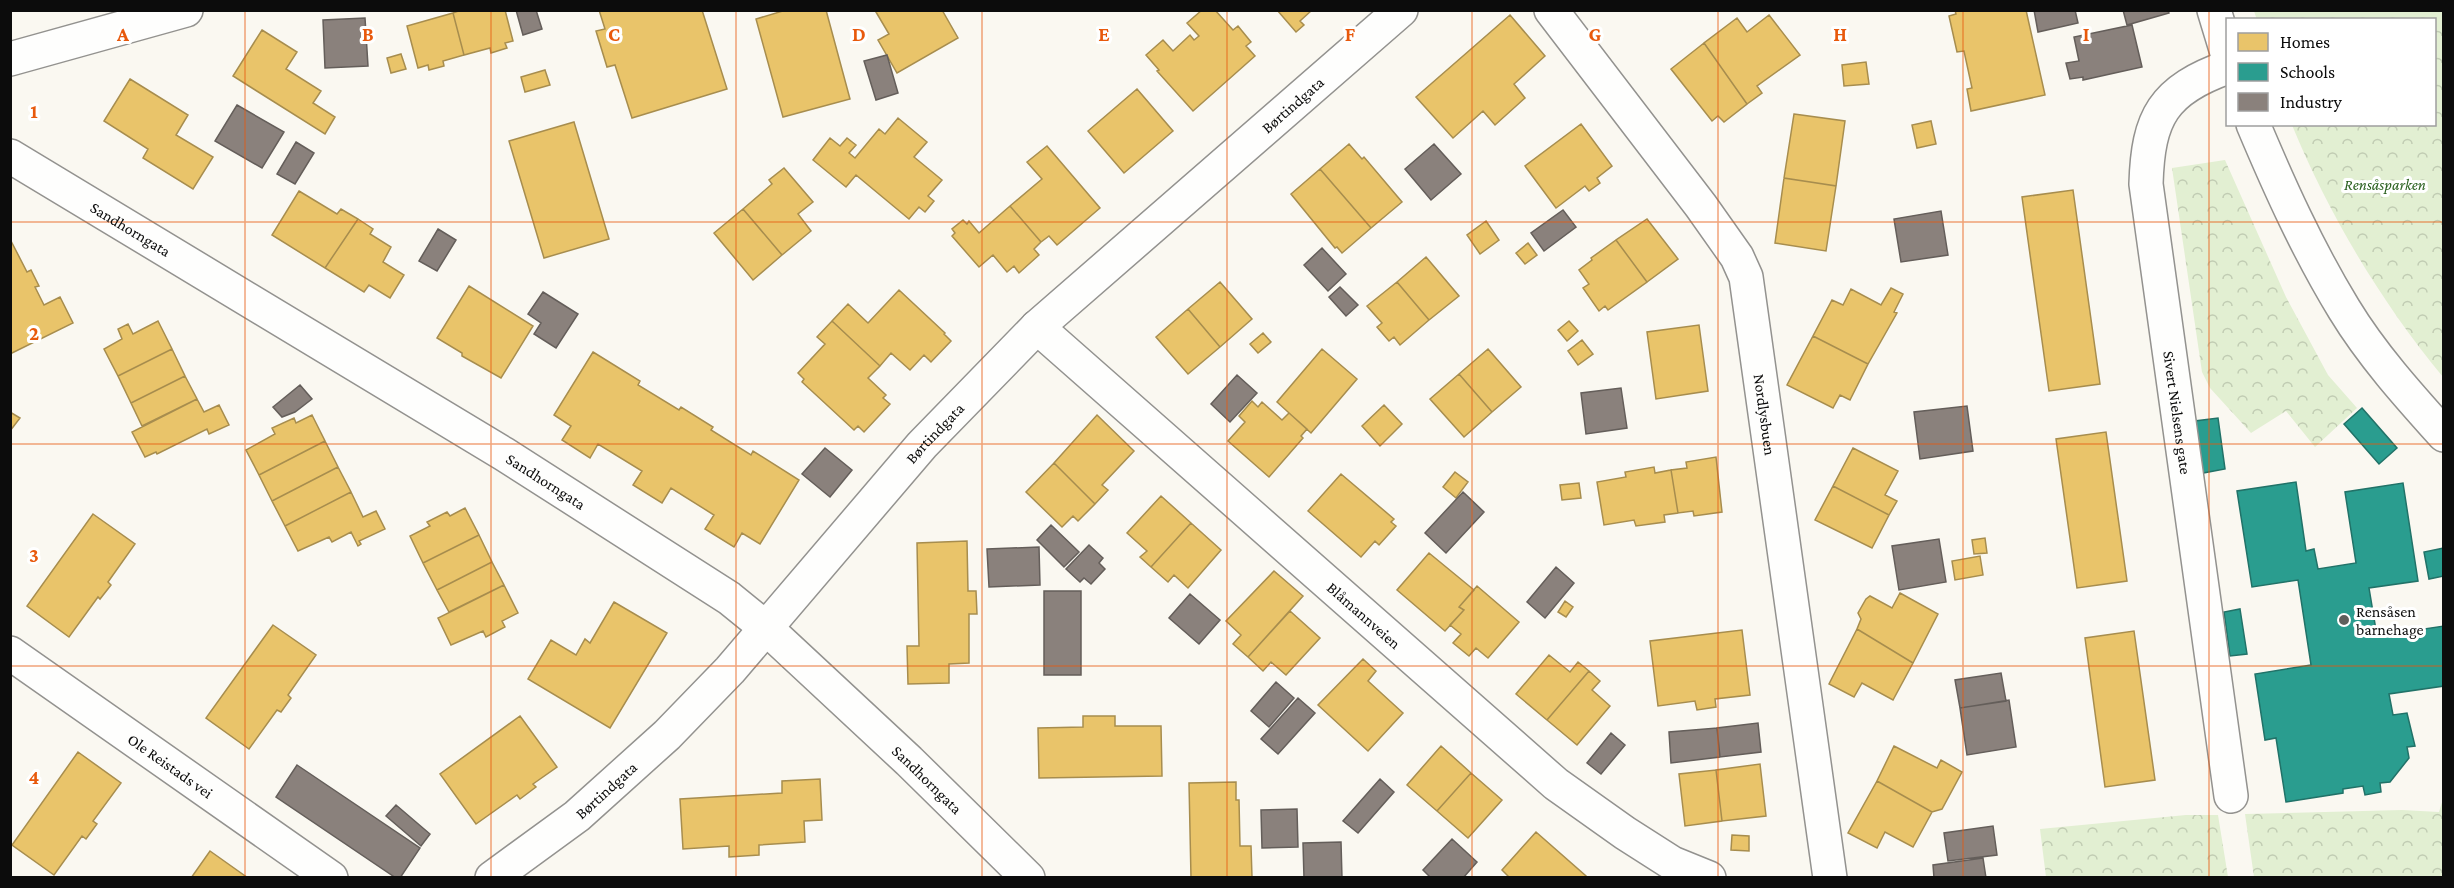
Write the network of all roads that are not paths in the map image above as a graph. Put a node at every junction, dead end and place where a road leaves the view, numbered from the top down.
1 (186, 10) edge
2 (1401, 10) edge
3 (1551, 10) edge
4 (2214, 10) edge
5 (2226, 49) edge
6 (10, 59) edge
7 (2226, 68) edge
8 (2254, 126) edge
9 (10, 156) edge
10 (1037, 327) junction
11 (2444, 435) edge
12 (766, 627) junction
13 (10, 653) edge
14 (2231, 796) dead end
15 (331, 878) edge
16 (492, 878) edge
17 (1028, 878) edge
18 (1709, 878) edge
19 (1830, 878) edge

1 - 6 street
2 - 10 street, Børtindgata
3 - 19 street, Nordlysbuen
4 - 5 street
7 - 14 street, Sivert Nielsens gate
8 - 11 street
9 - 12 street, Sandhorngata
10 - 12 street, Børtindgata
10 - 18 street, Blåmannveien
12 - 16 street, Børtindgata
12 - 17 street, Sandhorngata
13 - 15 street, Ole Reistads vei

